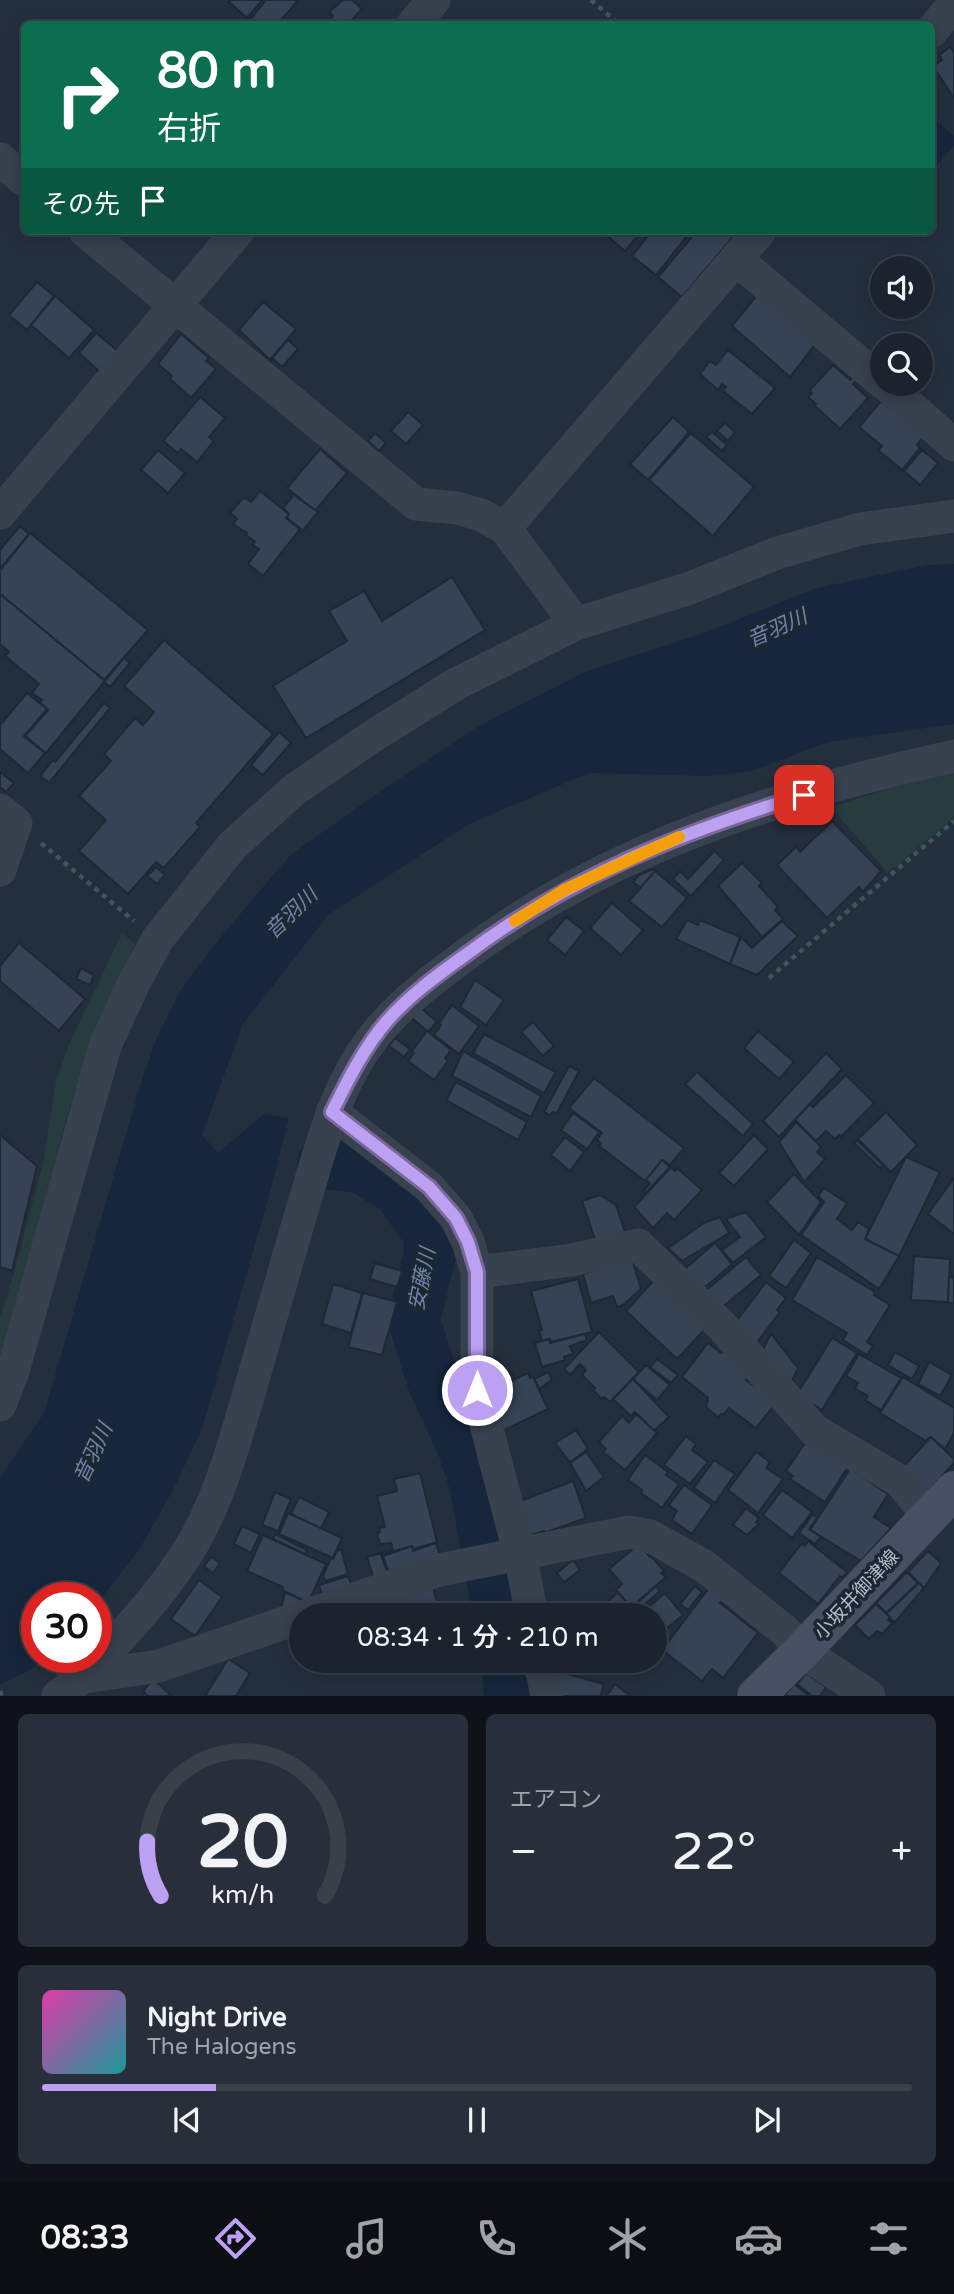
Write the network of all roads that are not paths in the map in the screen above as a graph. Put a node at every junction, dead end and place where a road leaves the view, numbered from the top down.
1 (434, 0) edge
2 (416, 21) edge
3 (0, 159) edge
4 (21, 177) edge
5 (90, 235) edge
6 (235, 235) edge
7 (757, 235) edge
8 (736, 259) junction
9 (175, 306) junction
10 (870, 371) edge
11 (899, 396) edge
12 (954, 445) edge
13 (0, 513) edge
14 (954, 516) edge
15 (505, 528) junction
16 (576, 624) junction
17 (954, 756) edge
18 (8, 816) edge
19 (0, 870) edge
20 (332, 1112) junction
21 (477, 1272) junction
22 (0, 1405) edge
23 (941, 1504) edge
24 (512, 1557) junction
25 (342, 1603) edge
26 (528, 1603) edge
27 (289, 1621) edge
28 (802, 1651) junction
29 (542, 1673) edge
30 (96, 1686) edge
31 (58, 1696) edge
32 (547, 1696) edge
33 (756, 1696) edge
34 (869, 1696) edge

1 - 2 street
3 - 4 street
5 - 9 street
6 - 9 street
7 - 8 street
8 - 10 street
8 - 15 street
9 - 13 street
9 - 15 street
11 - 12 street
14 - 16 street
15 - 16 street
16 - 22 street
17 - 20 street
18 - 19 street
20 - 21 street
20 - 30 street
21 - 23 street
21 - 24 street
23 - 28 main road, 小坂井御津線
24 - 25 street
24 - 26 street
24 - 28 street
27 - 30 street
28 - 33 main road, 小坂井御津線
28 - 34 street
29 - 32 street
30 - 31 street

